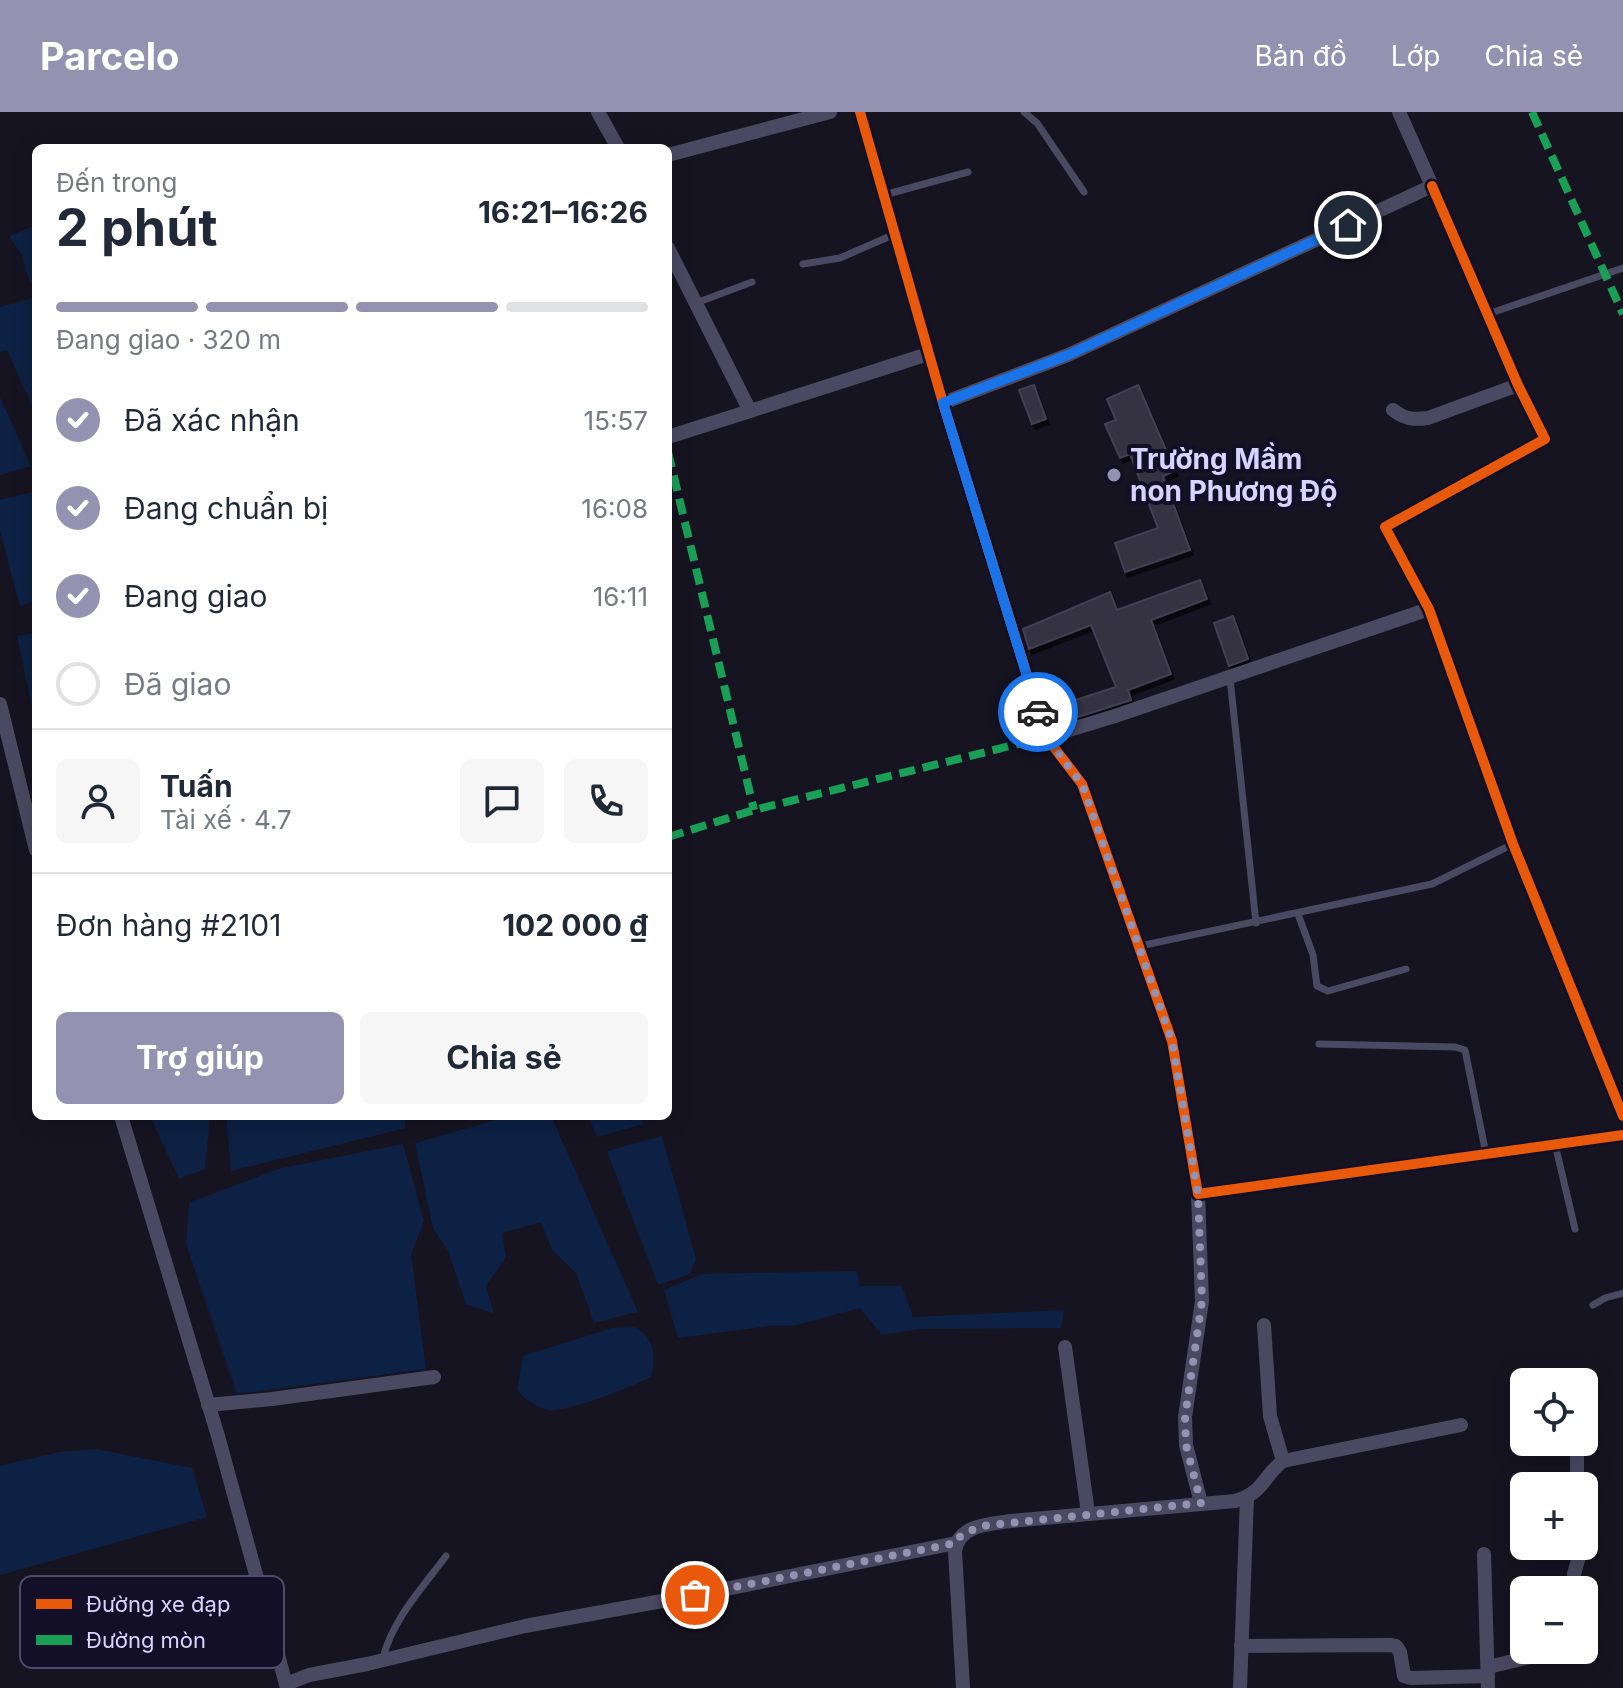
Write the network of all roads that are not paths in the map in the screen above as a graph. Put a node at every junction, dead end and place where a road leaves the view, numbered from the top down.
1 (598, 112) edge
2 (830, 112) edge
3 (860, 112) edge
4 (1024, 112) edge
5 (1399, 112) edge
6 (616, 144) edge
7 (672, 154) edge
8 (968, 172) dead end
9 (1432, 186) junction
10 (1084, 192) dead end
11 (884, 195) junction
12 (895, 234) junction
13 (672, 256) edge
14 (803, 264) dead end
15 (1623, 268) edge
16 (752, 282) dead end
17 (696, 303) junction
18 (1488, 314) junction
19 (928, 354) junction
20 (1518, 385) junction
21 (943, 403) junction
22 (1393, 410) dead end
23 (750, 411) junction
24 (672, 436) edge
25 (1429, 609) junction
26 (1230, 675) junction
27 (0, 704) edge
28 (1046, 737) junction
29 (32, 834) edge
30 (1513, 844) junction
31 (1298, 914) junction
32 (1256, 923) junction
33 (1139, 947) junction
34 (1406, 969) dead end
35 (1319, 1044) dead end
36 (1623, 1116) edge
37 (122, 1120) edge
38 (1623, 1135) edge
39 (1555, 1144) junction
40 (1486, 1154) junction
41 (1198, 1194) junction
42 (1575, 1229) dead end
43 (1623, 1293) edge
44 (1593, 1305) dead end
45 (1264, 1325) dead end
46 (1065, 1347) dead end
47 (434, 1377) dead end
48 (208, 1405) junction
49 (1461, 1425) dead end
50 (1283, 1461) junction
51 (1247, 1497) junction
52 (1201, 1503) junction
53 (1088, 1513) junction
54 (956, 1543) junction
55 (1484, 1554) dead end
56 (446, 1556) dead end
57 (255, 1576) edge
58 (1241, 1646) junction
59 (383, 1658) junction
60 (1523, 1664) edge
61 (1488, 1677) edge
62 (286, 1686) edge
63 (963, 1688) edge
64 (1240, 1688) edge

1 - 6 street
2 - 7 street
3 - 11 street
4 - 10 lane
5 - 9 street
8 - 11 lane
9 - 18 street
9 - 21 street
11 - 12 street
12 - 14 lane
12 - 19 street
13 - 17 street
15 - 18 lane
16 - 17 lane
17 - 23 street
18 - 20 street
19 - 21 street
19 - 23 street
20 - 22 street
20 - 25 street
21 - 28 street
23 - 24 street
25 - 26 street
25 - 30 street
26 - 28 street
26 - 32 lane
27 - 29 street
28 - 33 street
30 - 31 lane
30 - 36 street
31 - 32 lane
31 - 34 lane
32 - 33 lane
33 - 41 street
35 - 40 lane
37 - 48 street
38 - 39 street
39 - 40 street
39 - 42 lane
40 - 41 street
41 - 52 street
43 - 44 lane
45 - 50 street
46 - 53 street
47 - 48 street
48 - 57 street
49 - 50 street
50 - 51 street
51 - 52 street
51 - 58 street
52 - 53 street
53 - 54 street
54 - 59 street
54 - 63 street
55 - 61 street
56 - 59 lane
58 - 61 street
58 - 64 street
59 - 62 street
60 - 61 street

